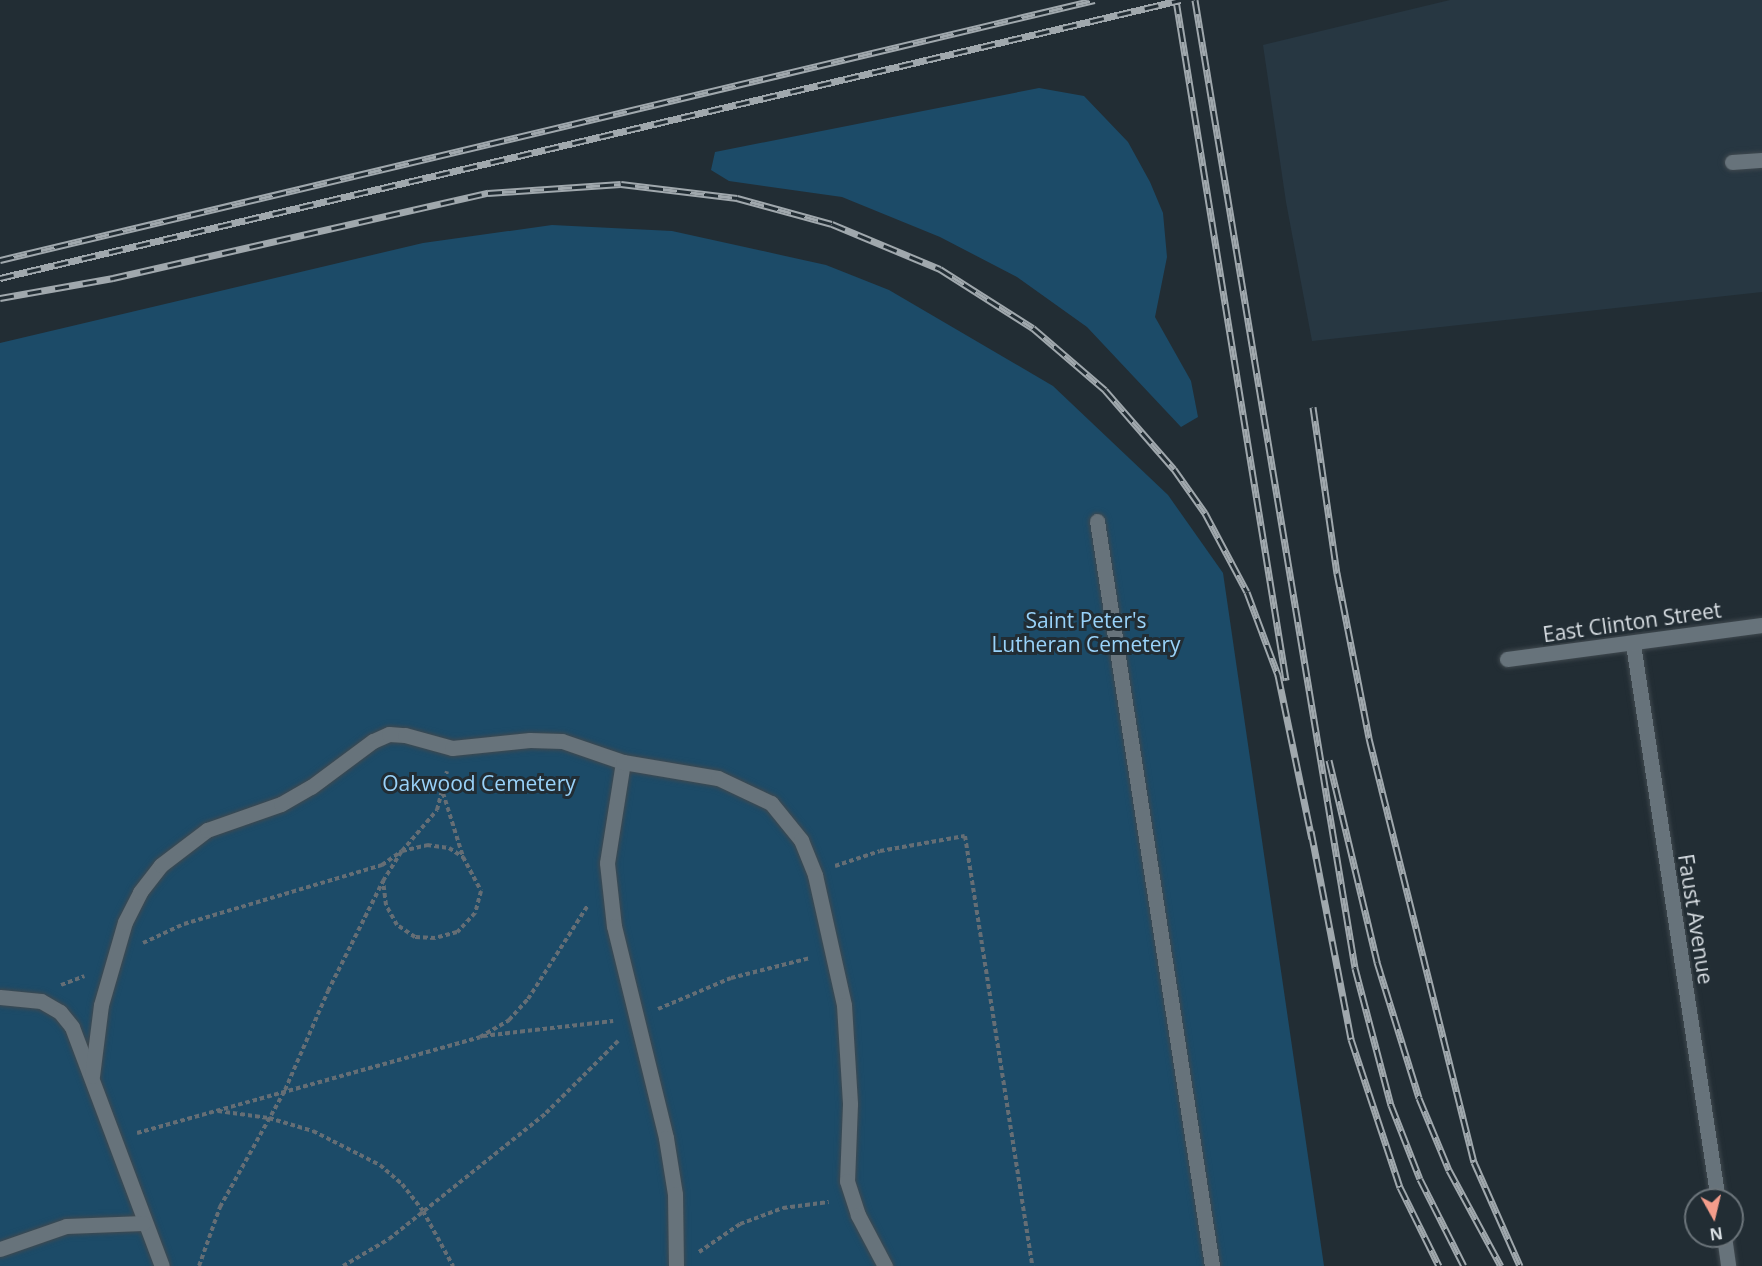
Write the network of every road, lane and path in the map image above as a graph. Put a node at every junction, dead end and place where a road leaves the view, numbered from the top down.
1 (1762, 160) edge
2 (1732, 162) dead end
3 (1097, 521) dead end
4 (1762, 625) edge
5 (1633, 644) junction
6 (1507, 659) dead end
7 (452, 748) junction
8 (623, 762) junction
9 (443, 792) junction
10 (402, 850) junction
11 (463, 857) junction
12 (607, 863) junction
13 (815, 875) junction
14 (383, 881) junction
15 (833, 956) junction
16 (115, 958) junction
17 (58, 986) dead end
18 (0, 997) edge
19 (637, 1020) junction
20 (480, 1037) junction
21 (92, 1076) junction
22 (285, 1090) junction
23 (214, 1111) junction
24 (269, 1118) junction
25 (113, 1141) junction
26 (1716, 1188) edge
27 (851, 1198) junction
28 (423, 1211) junction
29 (143, 1223) junction
30 (1726, 1248) edge
31 (0, 1250) edge
32 (692, 1257) dead end
33 (162, 1266) edge
34 (199, 1266) edge
35 (343, 1266) edge
36 (453, 1266) edge
37 (676, 1266) edge
38 (885, 1266) edge
39 (1032, 1266) edge
40 (1212, 1266) edge
41 (1728, 1266) edge

1 - 2 street
3 - 40 street
4 - 5 street, East Clinton Street
5 - 6 street, East Clinton Street
5 - 26 street, Faust Avenue
7 - 8 street
7 - 9 path
7 - 16 street
8 - 12 street
8 - 13 street
9 - 10 path
9 - 11 path
10 - 11 path
10 - 14 path
10 - 16 path
11 - 14 path
12 - 19 street
12 - 20 path
13 - 15 street
13 - 39 path
14 - 22 path
15 - 19 path
15 - 27 street
16 - 17 path
16 - 21 street
18 - 21 street
19 - 20 path
19 - 28 path
19 - 37 street
20 - 22 path
21 - 25 street
22 - 23 path
22 - 24 path
23 - 24 path
23 - 25 path
24 - 28 path
24 - 34 path
25 - 29 street
27 - 32 path
27 - 38 street
28 - 35 path
28 - 36 path
29 - 31 street
29 - 33 street
30 - 41 street

